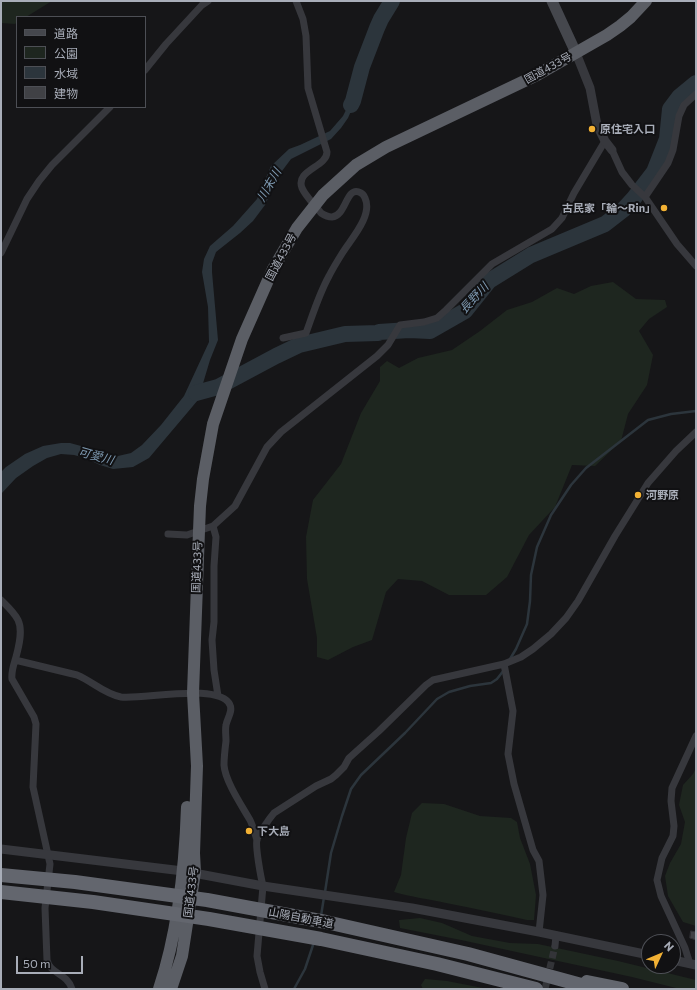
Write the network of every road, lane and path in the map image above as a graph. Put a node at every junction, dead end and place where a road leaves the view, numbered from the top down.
1 (208, 1) edge
2 (296, 1) edge
3 (552, 1) edge
4 (646, 1) edge
5 (576, 53) junction
6 (146, 69) edge
7 (696, 94) edge
8 (109, 108) edge
9 (605, 141) junction
10 (612, 150) joint
11 (643, 196) junction
12 (315, 205) junction
13 (1, 253) edge
14 (696, 266) edge
15 (283, 338) dead end
16 (696, 432) edge
17 (213, 526) junction
18 (199, 531) junction
19 (168, 534) dead end
20 (1, 600) edge
21 (15, 660) junction
22 (504, 664) junction
23 (193, 695) junction
24 (218, 696) junction
25 (696, 736) edge
26 (257, 840) junction
27 (1, 849) edge
28 (48, 854) junction
29 (189, 872) junction
30 (1, 875) edge
31 (263, 886) junction
32 (1, 892) edge
33 (539, 932) junction
34 (556, 935) junction
35 (555, 946) tunnel mouth
36 (641, 953) edge
37 (681, 962) edge
38 (693, 964) edge
39 (520, 968) junction
40 (72, 989) edge
41 (159, 989) edge
42 (171, 989) edge
43 (265, 989) edge
44 (536, 989) edge
45 (596, 989) edge
46 (622, 989) edge

1 - 6 street
2 - 12 street
3 - 5 main road
4 - 5 highway, 国道433号
5 - 9 street
5 - 12 highway, 国道433号
7 - 11 street
8 - 13 street
9 - 10 street
9 - 17 street
10 - 11 street
11 - 14 street
12 - 15 street
12 - 18 highway, 国道433号
16 - 22 street
17 - 18 street
17 - 24 street
18 - 19 street
18 - 23 highway, 国道433号
20 - 21 street
21 - 23 street
21 - 28 street
22 - 26 street
22 - 33 street
23 - 24 street
23 - 29 highway, 国道433号
24 - 26 street
25 - 38 street
26 - 31 street
27 - 28 street
28 - 29 street
28 - 40 street
29 - 31 street
29 - 41 highway, 国道433号
29 - 42 highway, 国道433号
30 - 39 highway, 山陽自動車道
31 - 33 street
31 - 43 street
32 - 44 highway, 山陽自動車道
33 - 34 street
34 - 35 street
34 - 36 street
37 - 38 street
39 - 45 highway, 山陽自動車道
39 - 46 highway

